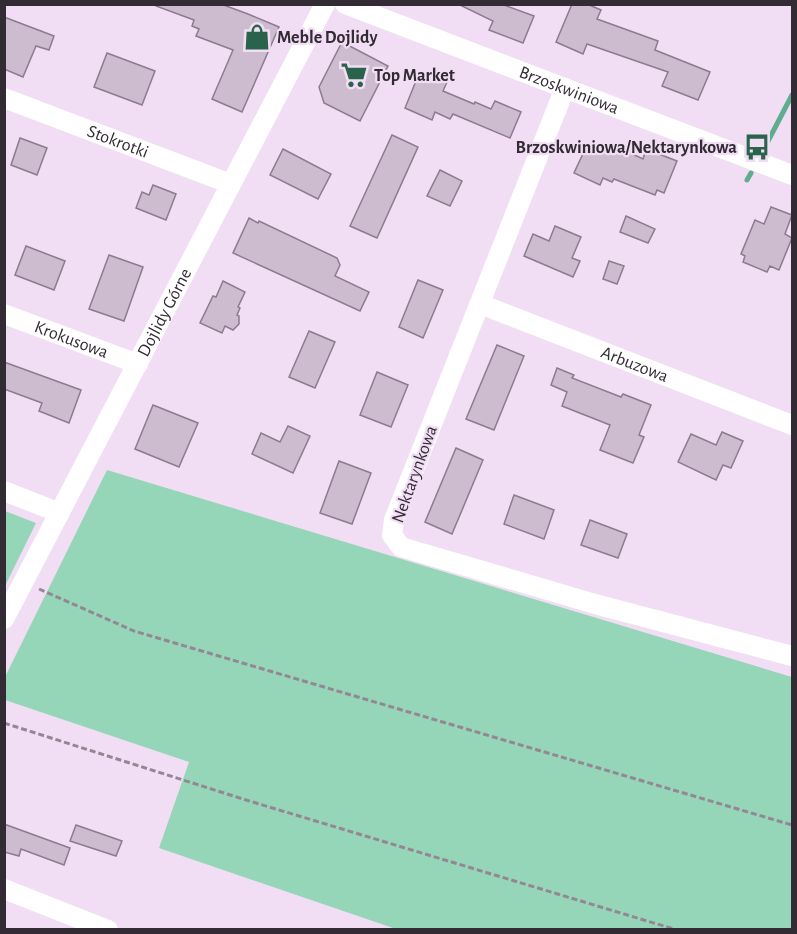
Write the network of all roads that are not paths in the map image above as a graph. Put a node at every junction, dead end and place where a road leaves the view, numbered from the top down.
1 (325, 4) edge
2 (345, 4) edge
3 (565, 88) junction
4 (4, 98) edge
5 (792, 175) edge
6 (231, 184) junction
7 (480, 304) junction
8 (4, 314) edge
9 (138, 364) junction
10 (792, 425) edge
11 (4, 491) edge
12 (60, 513) junction
13 (4, 620) edge
14 (792, 656) edge
15 (4, 889) edge
16 (108, 930) edge

1 - 6 street, Dojlidy Górne
2 - 3 street, Brzoskwiniowa
3 - 5 street, Brzoskwiniowa
3 - 7 street, Nektarynkowa
4 - 6 street, Stokrotki
6 - 9 street, Dojlidy Górne
7 - 10 street, Arbuzowa
7 - 14 street, Nektarynkowa
8 - 9 street, Krokusowa
9 - 12 street, Dojlidy Górne
11 - 12 street
12 - 13 street, Dojlidy Górne
15 - 16 street

